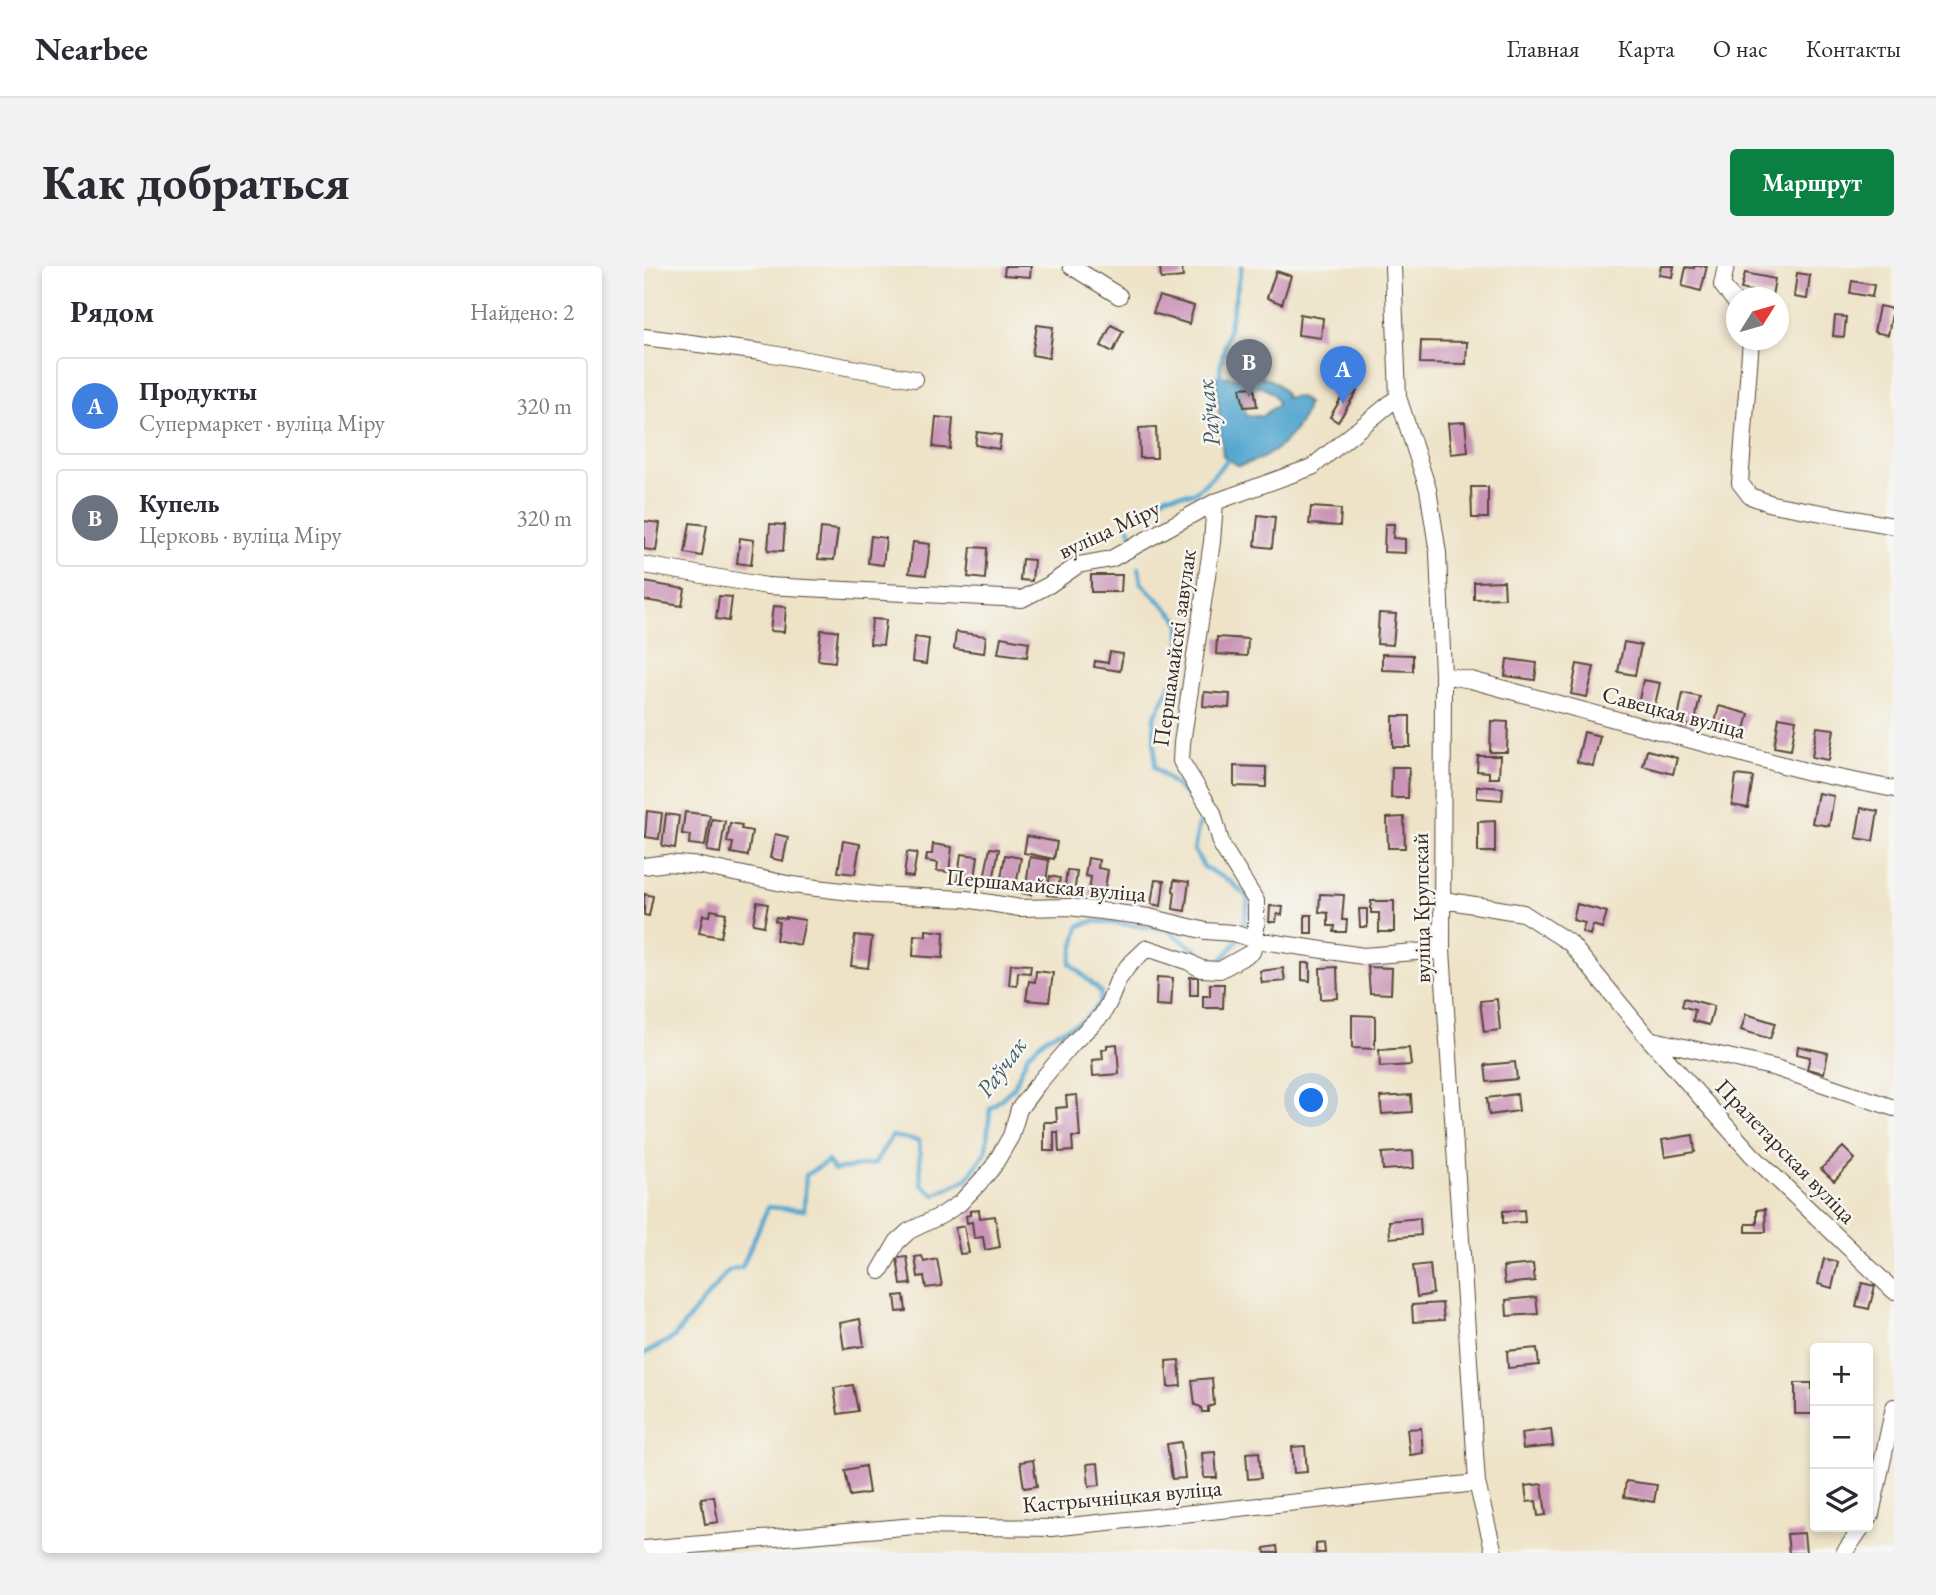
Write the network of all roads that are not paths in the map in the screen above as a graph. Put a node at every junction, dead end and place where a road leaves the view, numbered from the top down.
1 (1071, 266) edge
2 (1392, 266) edge
3 (1726, 266) edge
4 (1726, 290) edge
5 (1119, 296) dead end
6 (644, 337) edge
7 (1750, 350) edge
8 (915, 379) dead end
9 (1398, 397) junction
10 (1215, 502) junction
11 (1894, 526) edge
12 (644, 565) edge
13 (1443, 675) junction
14 (1894, 789) edge
15 (644, 866) edge
16 (1444, 900) junction
17 (1245, 937) junction
18 (1442, 950) junction
19 (1649, 1039) junction
20 (1894, 1108) edge
21 (880, 1271) dead end
22 (1894, 1292) edge
23 (1894, 1407) edge
24 (1477, 1483) junction
25 (1873, 1505) edge
26 (1859, 1532) edge
27 (644, 1549) edge
28 (1494, 1553) edge
29 (1844, 1553) edge

1 - 5 street
2 - 9 street, вуліца Крупскай
3 - 4 street
6 - 8 street
7 - 11 street
9 - 10 street, вуліца Міру
9 - 13 street, вуліца Крупскай
10 - 12 street, вуліца Міру
10 - 17 street, Першамайскі завулак
13 - 14 street, Савецкая вуліца
13 - 16 street, вуліца Крупскай
15 - 17 street, Першамайская вуліца
16 - 18 street, вуліца Крупскай
16 - 19 street, Пралетарская вуліца
17 - 18 street, Першамайская вуліца
17 - 21 street
18 - 24 street, вуліца Крупскай
19 - 20 street, Пралетарская вуліца
19 - 22 street, Пралетарская вуліца
23 - 25 street
24 - 27 street, Кастрычніцкая вуліца
24 - 28 street, вуліца Крупскай
26 - 29 street

